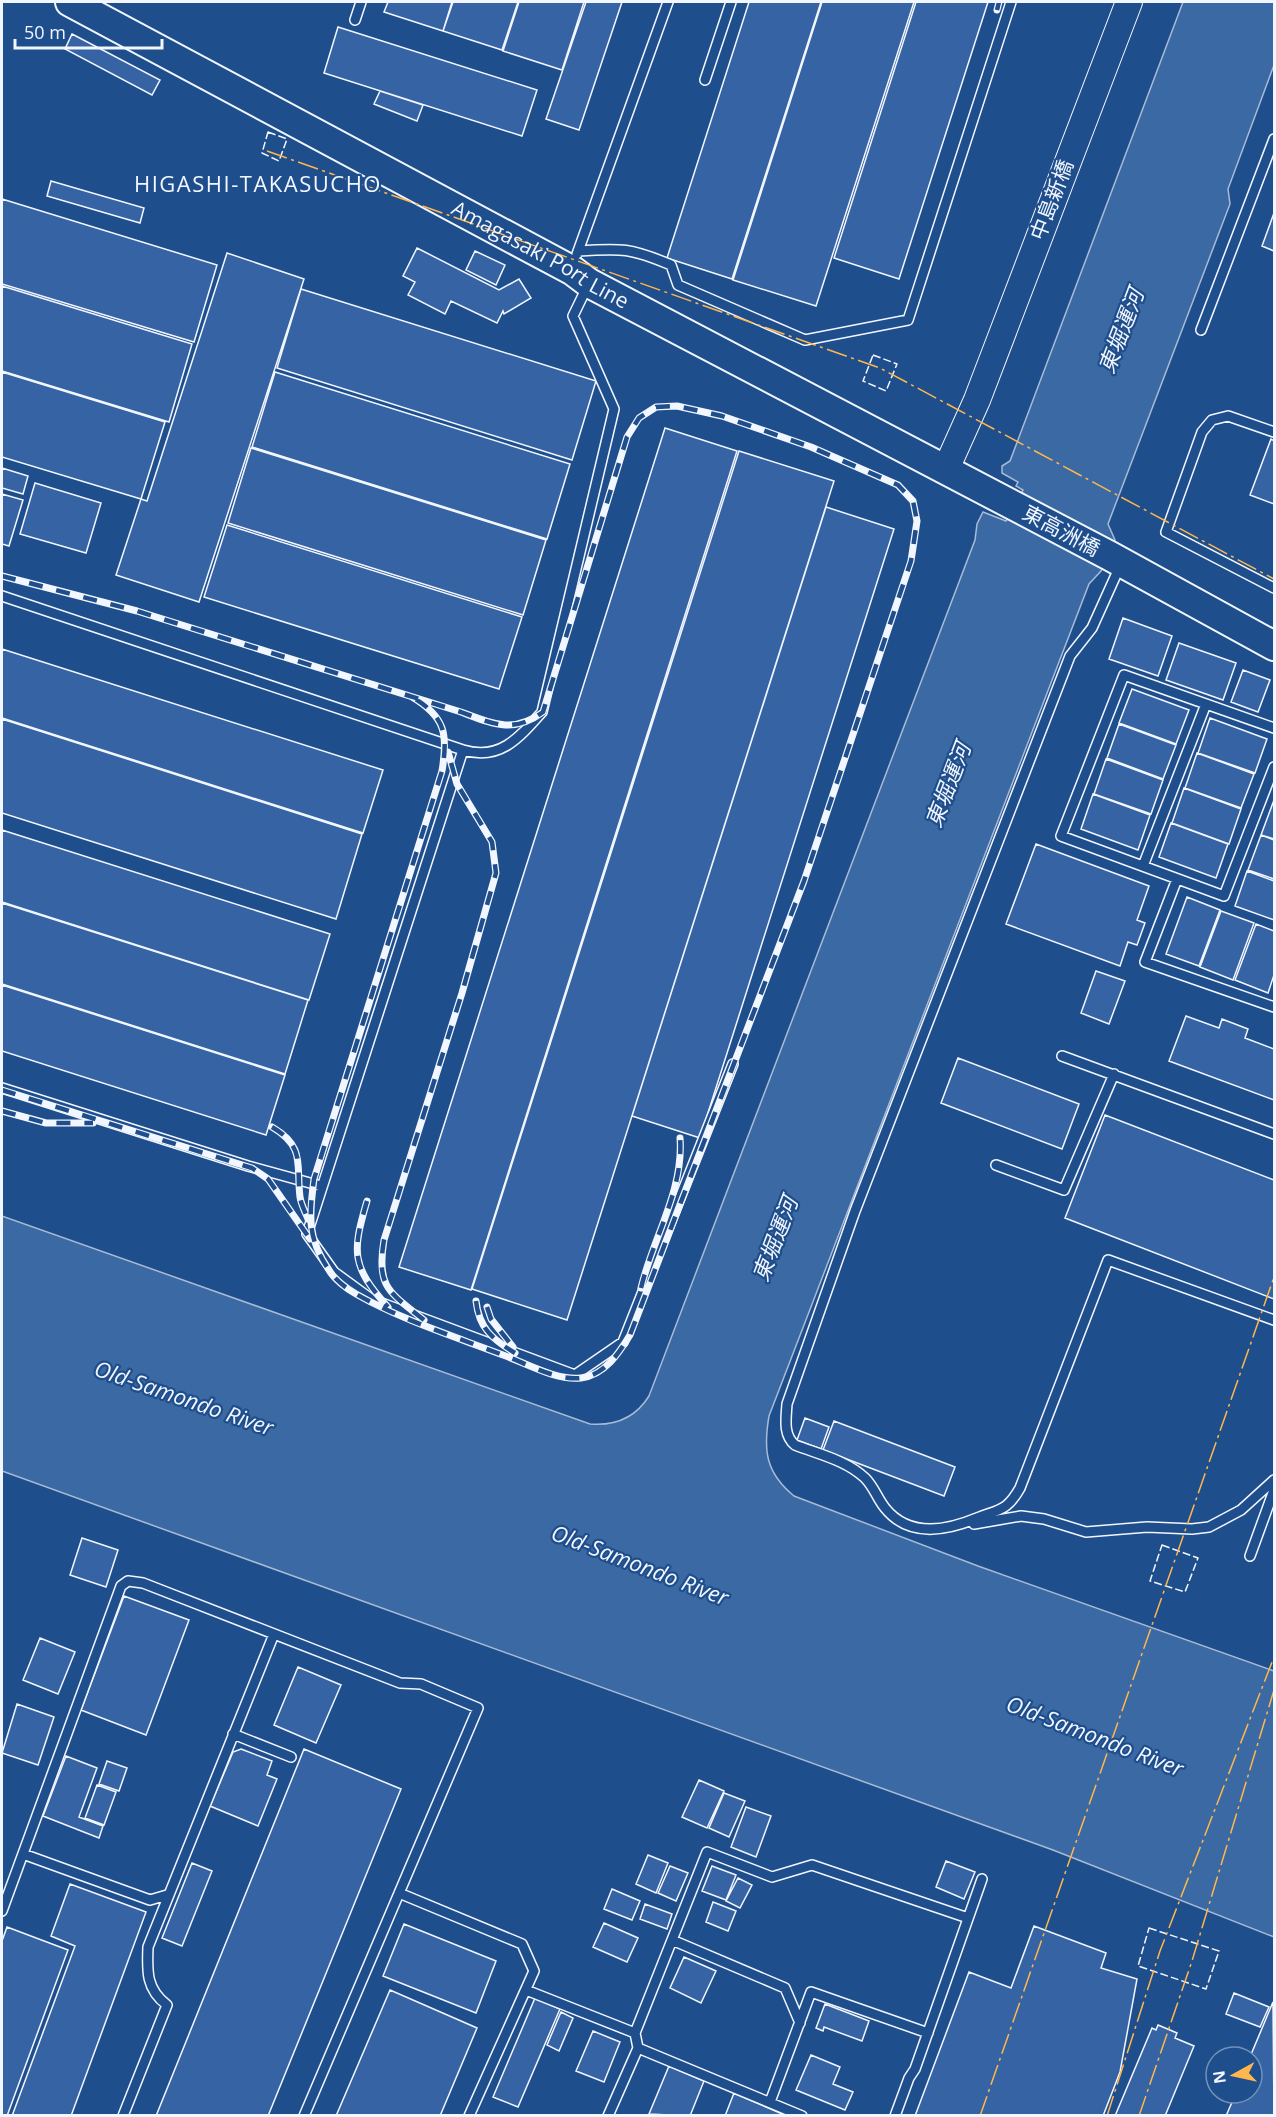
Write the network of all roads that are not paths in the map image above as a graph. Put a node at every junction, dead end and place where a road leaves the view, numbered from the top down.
1 (70, 2) edge
2 (361, 2) edge
3 (668, 2) edge
4 (731, 2) edge
5 (1011, 2) edge
6 (1129, 2) edge
7 (355, 20) dead end
8 (705, 80) dead end
9 (1275, 139) edge
10 (580, 269) junction
11 (1201, 330) dead end
12 (1275, 432) edge
13 (946, 469) junction
14 (1013, 505) joint
15 (1115, 560) junction
16 (1275, 588) edge
17 (2, 596) edge
18 (1275, 646) edge
19 (1206, 704) junction
20 (1275, 728) edge
21 (463, 750) junction
22 (1275, 767) edge
23 (1271, 788) edge
24 (1143, 866) junction
25 (1177, 879) junction
26 (1275, 1007) edge
27 (1062, 1056) dead end
28 (733, 1064) dead end
29 (1114, 1074) junction
30 (2, 1088) edge
31 (1275, 1134) edge
32 (996, 1165) dead end
33 (321, 1186) junction
34 (1275, 1320) edge
35 (1275, 1480) edge
36 (1275, 1490) edge
37 (957, 1527) junction
38 (1250, 1556) dead end
39 (274, 1634) junction
40 (233, 1734) junction
41 (291, 1757) dead end
42 (23, 1854) junction
43 (982, 1879) dead end
44 (399, 1893) junction
45 (167, 1895) junction
46 (2, 1911) edge
47 (968, 1918) junction
48 (672, 1940) junction
49 (526, 1990) junction
50 (800, 2023) junction
51 (635, 2033) junction
52 (928, 2033) junction
53 (638, 2048) junction
54 (770, 2102) junction
55 (123, 2115) edge
56 (304, 2115) edge
57 (469, 2115) edge
58 (608, 2115) edge
59 (802, 2115) edge
60 (895, 2115) edge

1 - 10 main road, Amagasaki Port Line
2 - 7 lane
3 - 10 lane
4 - 8 lane
5 - 10 lane
6 - 13 street, 中島新橋
9 - 11 lane
10 - 13 main road, Amagasaki Port Line
10 - 21 lane
12 - 16 lane
13 - 14 main road, Amagasaki Port Line
14 - 15 main road, 東高洲橋
15 - 18 main road
15 - 37 lane
17 - 21 lane
19 - 20 lane
19 - 24 lane
19 - 24 lane
21 - 33 lane
22 - 23 lane
23 - 25 lane
24 - 25 lane
25 - 26 lane
27 - 29 lane
28 - 33 lane
29 - 31 lane
29 - 32 lane
30 - 33 lane
34 - 37 lane
35 - 37 lane
36 - 38 lane
39 - 40 lane
39 - 42 lane
39 - 44 lane
40 - 41 lane
40 - 45 lane
42 - 45 lane
42 - 46 lane
43 - 47 lane
44 - 49 lane
44 - 56 lane
45 - 55 lane
47 - 48 lane
47 - 52 lane
48 - 50 lane
48 - 51 lane
49 - 51 lane
49 - 57 lane
50 - 52 lane
50 - 54 lane
51 - 53 lane
52 - 60 lane
53 - 54 lane
53 - 58 lane
54 - 59 lane

